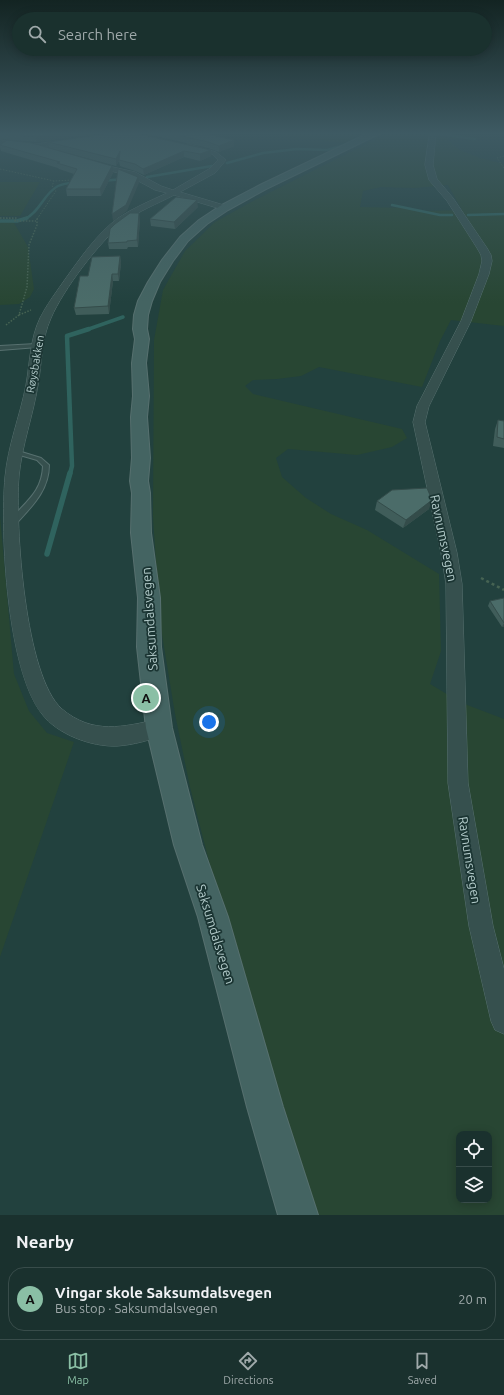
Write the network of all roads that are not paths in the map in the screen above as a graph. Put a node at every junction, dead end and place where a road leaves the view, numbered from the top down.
1 (162, 189) edge
2 (181, 189) edge
3 (260, 189) edge
4 (441, 189) edge
5 (173, 193) junction
6 (224, 208) junction
7 (36, 346) junction
8 (0, 348) edge
9 (15, 452) junction
10 (12, 523) junction
11 (159, 728) junction
12 (504, 1021) edge
13 (298, 1215) edge

1 - 5 street
2 - 5 street, Røysbakken
3 - 6 main road, Saksumdalsvegen
4 - 12 street, Ravnumsvegen
5 - 6 street
5 - 7 street, Røysbakken
6 - 11 main road, Saksumdalsvegen
7 - 8 lane
7 - 9 street, Røysbakken
9 - 10 street, Røysbakken
9 - 10 lane
10 - 11 street, Røysbakken
11 - 13 main road, Saksumdalsvegen

